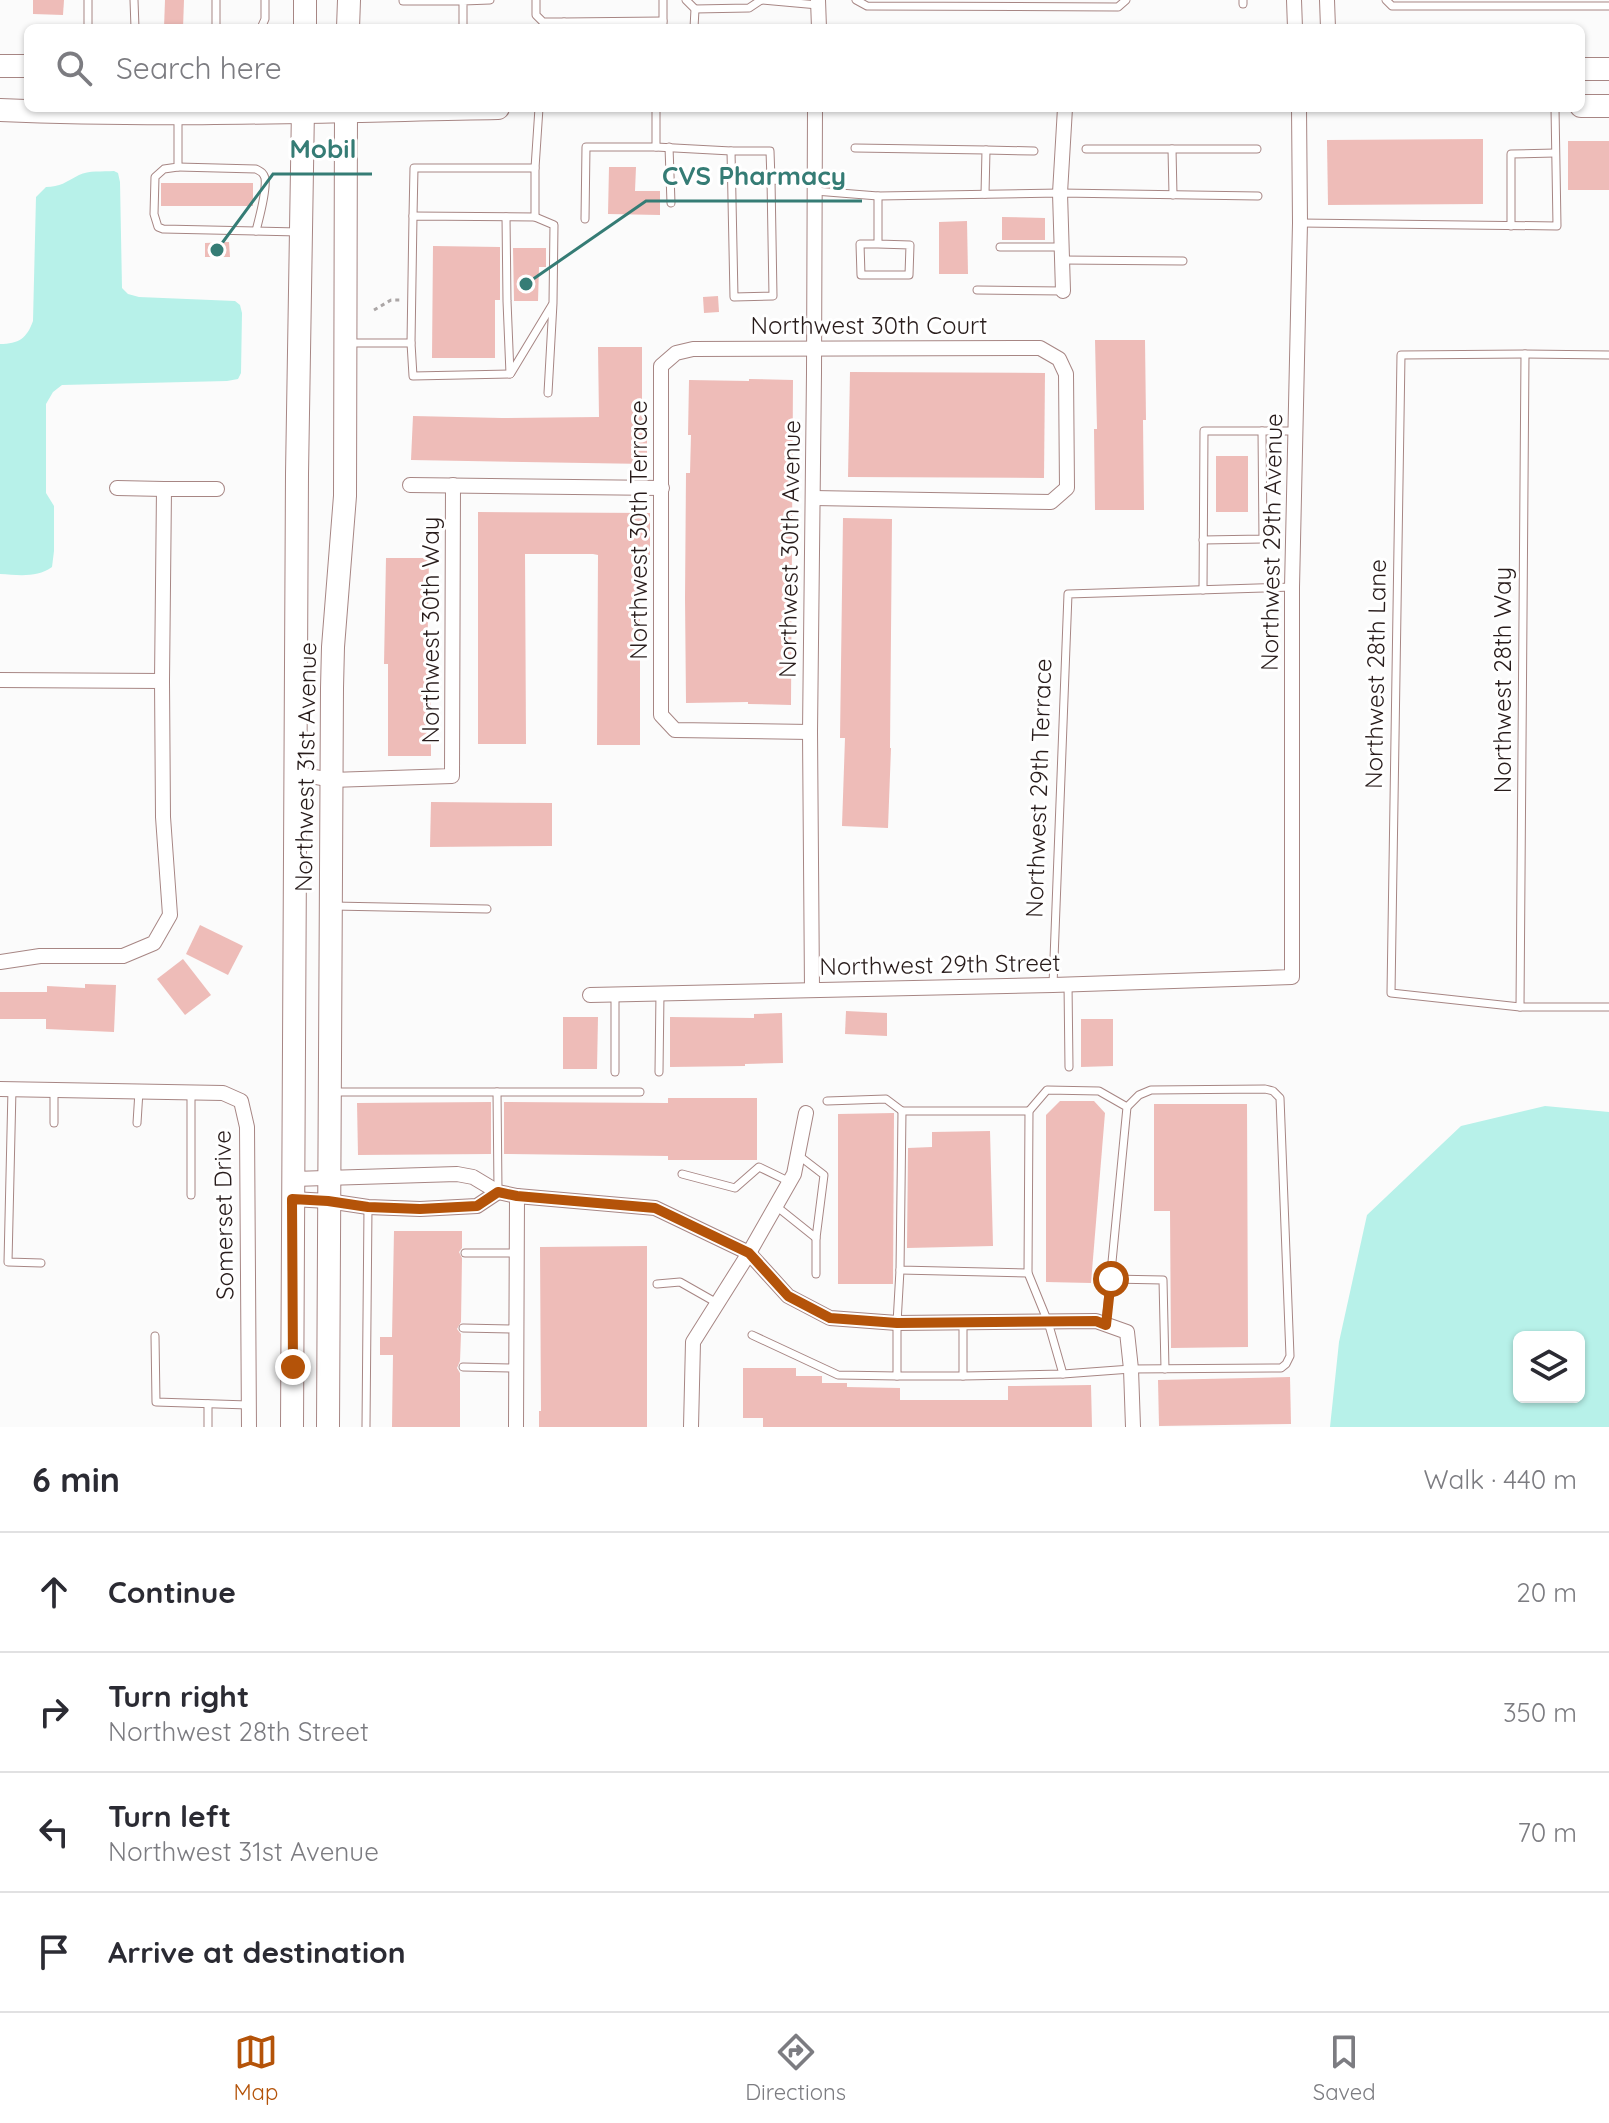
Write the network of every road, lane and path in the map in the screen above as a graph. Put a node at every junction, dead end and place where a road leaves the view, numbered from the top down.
1 (88, 0) edge
2 (134, 0) edge
3 (216, 0) edge
4 (265, 0) edge
5 (305, 0) edge
6 (349, 0) edge
7 (490, 0) edge
8 (536, 0) edge
9 (663, 0) edge
10 (686, 0) edge
11 (761, 0) edge
12 (856, 0) edge
13 (1126, 0) edge
14 (1294, 0) edge
15 (1327, 0) edge
16 (1386, 0) edge
17 (403, 1) edge
18 (463, 1) edge
19 (818, 3) edge
20 (1609, 6) edge
21 (695, 9) junction
22 (88, 24) edge
23 (135, 24) edge
24 (216, 24) edge
25 (263, 24) edge
26 (305, 24) edge
27 (348, 24) edge
28 (463, 24) edge
29 (557, 24) edge
30 (663, 24) edge
31 (694, 24) edge
32 (819, 24) edge
33 (1295, 24) edge
34 (1328, 24) edge
35 (0, 66) edge
36 (24, 66) edge
37 (1585, 69) edge
38 (1609, 69) edge
39 (1585, 106) edge
40 (1609, 106) edge
41 (0, 110) edge
42 (24, 111) edge
43 (53, 112) edge
44 (220, 112) edge
45 (303, 112) edge
46 (346, 112) edge
47 (539, 112) edge
48 (656, 112) edge
49 (815, 112) edge
50 (1065, 112) edge
51 (1299, 112) edge
52 (1555, 112) edge
53 (179, 113) junction
54 (656, 147) junction
55 (669, 147) junction
56 (855, 148) dead end
57 (1086, 149) dead end
58 (1172, 149) junction
59 (1257, 149) dead end
60 (986, 150) junction
61 (731, 151) junction
62 (1034, 151) dead end
63 (1555, 153) junction
64 (178, 167) junction
65 (535, 168) junction
66 (771, 180) junction
67 (815, 186) junction
68 (1060, 193) junction
69 (985, 194) junction
70 (1173, 195) junction
71 (878, 196) junction
72 (1258, 196) dead end
73 (671, 203) dead end
74 (413, 216) junction
75 (506, 217) junction
76 (535, 217) junction
77 (585, 219) dead end
78 (1300, 223) junction
79 (1511, 226) junction
80 (256, 231) junction
81 (301, 232) junction
82 (878, 244) junction
83 (1000, 247) dead end
84 (1062, 254) junction
85 (1183, 261) dead end
86 (977, 290) dead end
87 (1063, 291) joint
88 (400, 300) dead end
89 (553, 303) junction
90 (374, 310) dead end
91 (346, 343) junction
92 (411, 343) junction
93 (814, 349) junction
94 (676, 353) joint
95 (1525, 354) junction
96 (1609, 355) edge
97 (510, 374) junction
98 (548, 393) dead end
99 (1262, 431) junction
100 (1295, 431) junction
101 (410, 485) dead end
102 (453, 485) junction
103 (117, 488) dead end
104 (662, 488) junction
105 (164, 489) junction
106 (217, 489) dead end
107 (813, 498) junction
108 (1203, 540) junction
109 (1292, 587) junction
110 (1203, 590) junction
111 (0, 680) edge
112 (162, 681) junction
113 (810, 732) junction
114 (295, 773) junction
115 (331, 780) junction
116 (331, 906) junction
117 (487, 909) dead end
118 (0, 962) edge
119 (1292, 977) joint
120 (1061, 984) junction
121 (812, 990) junction
122 (660, 993) junction
123 (615, 994) junction
124 (590, 995) dead end
125 (1520, 1007) junction
126 (1609, 1007) edge
127 (1069, 1067) dead end
128 (615, 1072) dead end
129 (659, 1072) dead end
130 (6, 1089) edge
131 (54, 1090) junction
132 (139, 1091) junction
133 (191, 1092) junction
134 (330, 1092) junction
135 (497, 1092) junction
136 (640, 1092) dead end
137 (827, 1101) dead end
138 (1127, 1107) junction
139 (902, 1111) junction
140 (1029, 1111) junction
141 (806, 1113) dead end
142 (54, 1123) dead end
143 (137, 1123) dead end
144 (798, 1155) junction
145 (682, 1174) dead end
146 (790, 1182) junction
147 (293, 1189) junction
148 (329, 1190) junction
149 (498, 1192) junction
150 (191, 1195) dead end
151 (517, 1196) junction
152 (776, 1206) junction
153 (368, 1207) junction
154 (816, 1238) junction
155 (465, 1253) dead end
156 (517, 1253) junction
157 (749, 1253) junction
158 (41, 1263) dead end
159 (900, 1270) junction
160 (1028, 1273) junction
161 (816, 1274) dead end
162 (1111, 1279) junction
163 (657, 1284) dead end
164 (717, 1303) junction
165 (963, 1322) junction
166 (1048, 1322) junction
167 (897, 1323) junction
168 (1101, 1323) junction
169 (463, 1328) dead end
170 (516, 1329) junction
171 (752, 1335) dead end
172 (155, 1336) dead end
173 (463, 1367) dead end
174 (516, 1368) junction
175 (1131, 1369) junction
176 (1165, 1369) junction
177 (1063, 1374) junction
178 (897, 1376) junction
179 (963, 1376) junction
180 (208, 1404) junction
181 (249, 1405) junction
182 (208, 1427) edge
183 (249, 1427) edge
184 (292, 1427) edge
185 (328, 1427) edge
186 (366, 1427) edge
187 (516, 1427) edge
188 (691, 1427) edge
189 (1133, 1427) edge

1 - 22 lane
2 - 23 lane
3 - 24 lane
4 - 25 lane
5 - 26 main road
6 - 27 main road
7 - 18 lane
8 - 29 lane
9 - 30 lane
10 - 21 lane
11 - 19 lane
11 - 21 lane
12 - 13 lane
14 - 33 street
15 - 34 street
16 - 20 lane
17 - 18 lane
18 - 28 lane
19 - 32 street
21 - 31 lane
35 - 36 main road
37 - 38 main road
39 - 40 main road
41 - 42 main road
43 - 53 main road
44 - 53 main road
45 - 81 main road, Northwest 31st Avenue
46 - 91 main road, Northwest 31st Avenue
47 - 65 lane
48 - 54 lane
49 - 67 street, Northwest 30th Avenue
50 - 68 street
51 - 78 street, Northwest 29th Avenue
52 - 63 lane
53 - 64 lane
54 - 55 lane
54 - 77 lane
55 - 61 lane
55 - 73 lane
56 - 60 lane
57 - 58 lane
58 - 59 lane
58 - 70 lane
60 - 62 lane
60 - 69 lane
61 - 66 lane
61 - 66 lane
63 - 79 lane
63 - 79 lane
64 - 80 lane
64 - 80 lane
65 - 74 lane
65 - 76 lane
66 - 67 lane
67 - 71 lane
67 - 93 street, Northwest 30th Avenue
68 - 69 lane
68 - 70 lane
68 - 84 street
69 - 71 lane
70 - 72 lane
71 - 82 lane
74 - 75 lane
74 - 92 lane
75 - 76 lane
75 - 97 lane
76 - 89 lane
78 - 79 lane
78 - 100 street, Northwest 29th Avenue
80 - 81 lane
81 - 114 main road, Northwest 31st Avenue
82 - 82 lane
83 - 84 lane
84 - 85 lane
84 - 87 street
86 - 87 lane
88 - 90 path
89 - 97 lane
89 - 98 lane
91 - 92 lane
91 - 115 main road, Northwest 31st Avenue
92 - 97 lane
93 - 94 street, Northwest 30th Court
93 - 107 street, Northwest 30th Avenue
93 - 107 street, Northwest 30th Court
94 - 104 street, Northwest 30th Terrace
95 - 96 lane
95 - 125 lane, Northwest 28th Way
95 - 125 lane, Northwest 28th Lane
99 - 100 lane
99 - 108 lane
99 - 108 lane
100 - 109 street, Northwest 29th Avenue
101 - 102 street
102 - 104 street
102 - 115 street, Northwest 30th Way
103 - 105 street
104 - 113 street, Northwest 30th Terrace
105 - 106 street
105 - 112 street
107 - 113 street, Northwest 30th Avenue
108 - 110 lane
109 - 110 lane
109 - 119 street, Northwest 29th Avenue
110 - 120 lane, Northwest 29th Terrace
111 - 112 street
112 - 118 street
113 - 121 street, Northwest 30th Avenue
114 - 115 street
114 - 147 main road, Northwest 31st Avenue
115 - 116 main road, Northwest 31st Avenue
116 - 117 lane
116 - 134 main road, Northwest 31st Avenue
119 - 120 street, Northwest 29th Street
120 - 121 street, Northwest 29th Street
120 - 127 lane, Northwest 29th Terrace
121 - 122 street, Northwest 29th Street
122 - 123 street, Northwest 29th Street
122 - 129 lane
123 - 124 street, Northwest 29th Street
123 - 128 lane
125 - 126 lane
130 - 131 street, Somerset Drive
130 - 158 lane
131 - 132 street, Somerset Drive
131 - 142 lane
132 - 133 street, Somerset Drive
132 - 143 lane
133 - 150 lane
133 - 181 street, Somerset Drive
134 - 135 lane
134 - 148 main road, Northwest 31st Avenue
135 - 136 lane
135 - 149 lane
137 - 139 lane
138 - 140 lane
138 - 162 lane
138 - 176 lane
139 - 140 lane
139 - 159 lane
140 - 160 lane
141 - 144 street
144 - 146 street
144 - 154 lane
145 - 146 lane
146 - 152 street
147 - 148 street
147 - 148 street
147 - 184 main road, Northwest 31st Avenue
148 - 149 street
148 - 153 street
148 - 185 main road, Northwest 31st Avenue
149 - 151 street
149 - 153 street
151 - 156 street
151 - 157 street
152 - 154 lane
152 - 157 street
153 - 186 lane
154 - 161 lane
155 - 156 lane
156 - 170 street
157 - 164 street
157 - 167 street
159 - 160 lane
159 - 167 lane
160 - 166 lane
162 - 168 lane
162 - 176 lane
163 - 164 lane
164 - 188 street
165 - 166 street
165 - 167 street
165 - 179 lane
166 - 168 street
166 - 177 lane
167 - 178 lane
168 - 175 street
169 - 170 lane
170 - 174 street
171 - 178 lane
172 - 180 lane
173 - 174 lane
174 - 187 street
175 - 176 lane
175 - 177 lane
175 - 189 street
177 - 179 lane
178 - 179 lane
180 - 181 lane
180 - 182 lane
181 - 183 street, Somerset Drive

